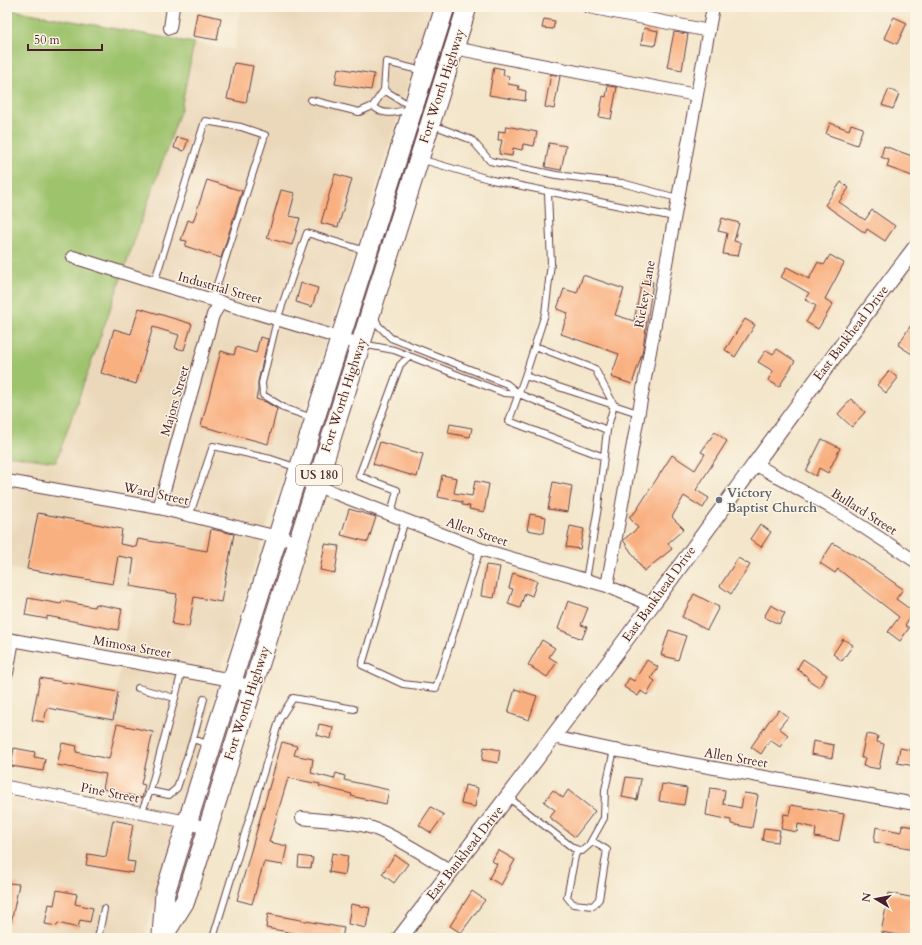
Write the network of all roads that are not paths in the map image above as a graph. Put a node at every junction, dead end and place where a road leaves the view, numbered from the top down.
1 (173, 7) edge
2 (445, 7) edge
3 (467, 7) edge
4 (589, 7) edge
5 (713, 7) edge
6 (170, 28) dead end
7 (709, 31) junction
8 (454, 48) junction
9 (425, 72) junction
10 (384, 90) junction
11 (696, 95) junction
12 (311, 100) dead end
13 (373, 106) junction
14 (413, 108) junction
15 (431, 119) junction
16 (419, 159) junction
17 (548, 192) junction
18 (677, 198) junction
19 (674, 217) junction
20 (915, 248) edge
21 (368, 252) junction
22 (73, 257) dead end
23 (154, 283) junction
24 (216, 301) junction
25 (372, 310) junction
26 (277, 320) junction
27 (340, 339) junction
28 (360, 344) junction
29 (535, 346) junction
30 (409, 356) junction
31 (525, 376) junction
32 (519, 394) junction
33 (614, 405) junction
34 (638, 413) junction
35 (315, 418) junction
36 (607, 430) junction
37 (604, 457) junction
38 (755, 464) junction
39 (298, 473) junction
40 (7, 480) edge
41 (316, 485) junction
42 (159, 508) junction
43 (391, 514) junction
44 (187, 515) junction
45 (405, 520) junction
46 (278, 536) junction
47 (298, 542) junction
48 (480, 549) junction
49 (915, 561) edge
50 (586, 580) junction
51 (607, 586) junction
52 (651, 605) junction
53 (10, 639) edge
54 (182, 670) junction
55 (7, 673) edge
56 (232, 680) junction
57 (138, 688) dead end
58 (252, 688) junction
59 (175, 698) junction
60 (204, 699) dead end
61 (354, 708) dead end
62 (554, 737) junction
63 (193, 739) junction
64 (212, 746) junction
65 (614, 750) junction
66 (7, 787) edge
67 (150, 791) junction
68 (508, 797) junction
69 (915, 804) edge
70 (141, 813) junction
71 (302, 818) dead end
72 (188, 822) junction
73 (207, 829) junction
74 (592, 841) junction
75 (578, 850) junction
76 (451, 871) junction
77 (104, 909) dead end
78 (98, 938) edge
79 (162, 938) edge
80 (213, 938) edge
81 (400, 938) edge

1 - 6 street
2 - 9 main road, Fort Worth Highway / US 180
3 - 8 main road, Fort Worth Highway / US 180
4 - 7 street
5 - 7 street, Rickey Lane
7 - 11 street, Rickey Lane
8 - 11 street
8 - 15 main road, Fort Worth Highway / US 180
9 - 10 lane
9 - 14 main road, Fort Worth Highway / US 180
10 - 13 lane
10 - 14 lane
11 - 18 street, Rickey Lane
12 - 13 lane
13 - 14 lane
14 - 15 main road
14 - 21 main road, Fort Worth Highway / US 180
15 - 16 main road, Fort Worth Highway / US 180
15 - 18 lane
16 - 17 lane
16 - 25 main road, Fort Worth Highway / US 180
17 - 19 lane
17 - 29 lane
18 - 19 street, Rickey Lane
19 - 34 street, Rickey Lane
20 - 38 street, East Bankhead Drive
21 - 26 lane
21 - 27 main road, Fort Worth Highway / US 180
22 - 23 street, Industrial Street
23 - 24 street, Industrial Street
23 - 24 lane
24 - 26 street, Industrial Street
24 - 42 street, Majors Street
25 - 28 main road, Fort Worth Highway / US 180
25 - 32 lane
26 - 27 street, Industrial Street
26 - 35 lane
27 - 28 street, Industrial Street
27 - 35 main road, Fort Worth Highway / US 180
28 - 30 lane
28 - 41 main road, Fort Worth Highway / US 180
29 - 31 lane
29 - 33 lane
30 - 32 lane
30 - 43 lane
31 - 32 lane
31 - 33 lane
32 - 36 lane
32 - 37 lane
33 - 34 lane
33 - 36 lane
34 - 51 street, Rickey Lane
35 - 39 main road, Fort Worth Highway / US 180
36 - 37 lane
37 - 50 lane
38 - 49 street, Bullard Street
38 - 52 street, East Bankhead Drive
39 - 41 street, Allen Street
39 - 44 lane
39 - 46 main road, Fort Worth Highway / US 180
40 - 42 street, Ward Street
41 - 43 street, Allen Street
41 - 47 main road, Fort Worth Highway / US 180
42 - 44 street, Ward Street
43 - 45 street, Allen Street
44 - 46 street, Ward Street
45 - 48 street, Allen Street
45 - 48 lane
46 - 47 street, Ward Street
46 - 56 main road, Fort Worth Highway / US 180
47 - 58 main road, Fort Worth Highway / US 180
48 - 50 street, Allen Street
50 - 51 street, Allen Street
51 - 52 street, Allen Street
52 - 62 street, East Bankhead Drive
53 - 54 street, Mimosa Street
53 - 55 street
54 - 56 street, Mimosa Street
54 - 59 lane
56 - 58 street, Mimosa Street
56 - 64 main road, Fort Worth Highway / US 180
57 - 59 lane
58 - 73 main road, Fort Worth Highway / US 180
59 - 67 lane
60 - 63 lane
61 - 80 lane
62 - 65 street, Allen Street
62 - 68 street, East Bankhead Drive
63 - 64 lane
63 - 67 lane
64 - 72 main road, Fort Worth Highway / US 180
65 - 69 street, Allen Street
65 - 74 lane
66 - 70 street, Pine Street
67 - 70 lane
68 - 75 lane
68 - 76 street, East Bankhead Drive
70 - 72 street, Pine Street
71 - 76 street
72 - 73 street, Pine Street
72 - 79 main road, Fort Worth Highway / US 180
73 - 79 main road, Fort Worth Highway / US 180
74 - 75 lane
74 - 75 lane
76 - 81 street, East Bankhead Drive
77 - 78 lane

